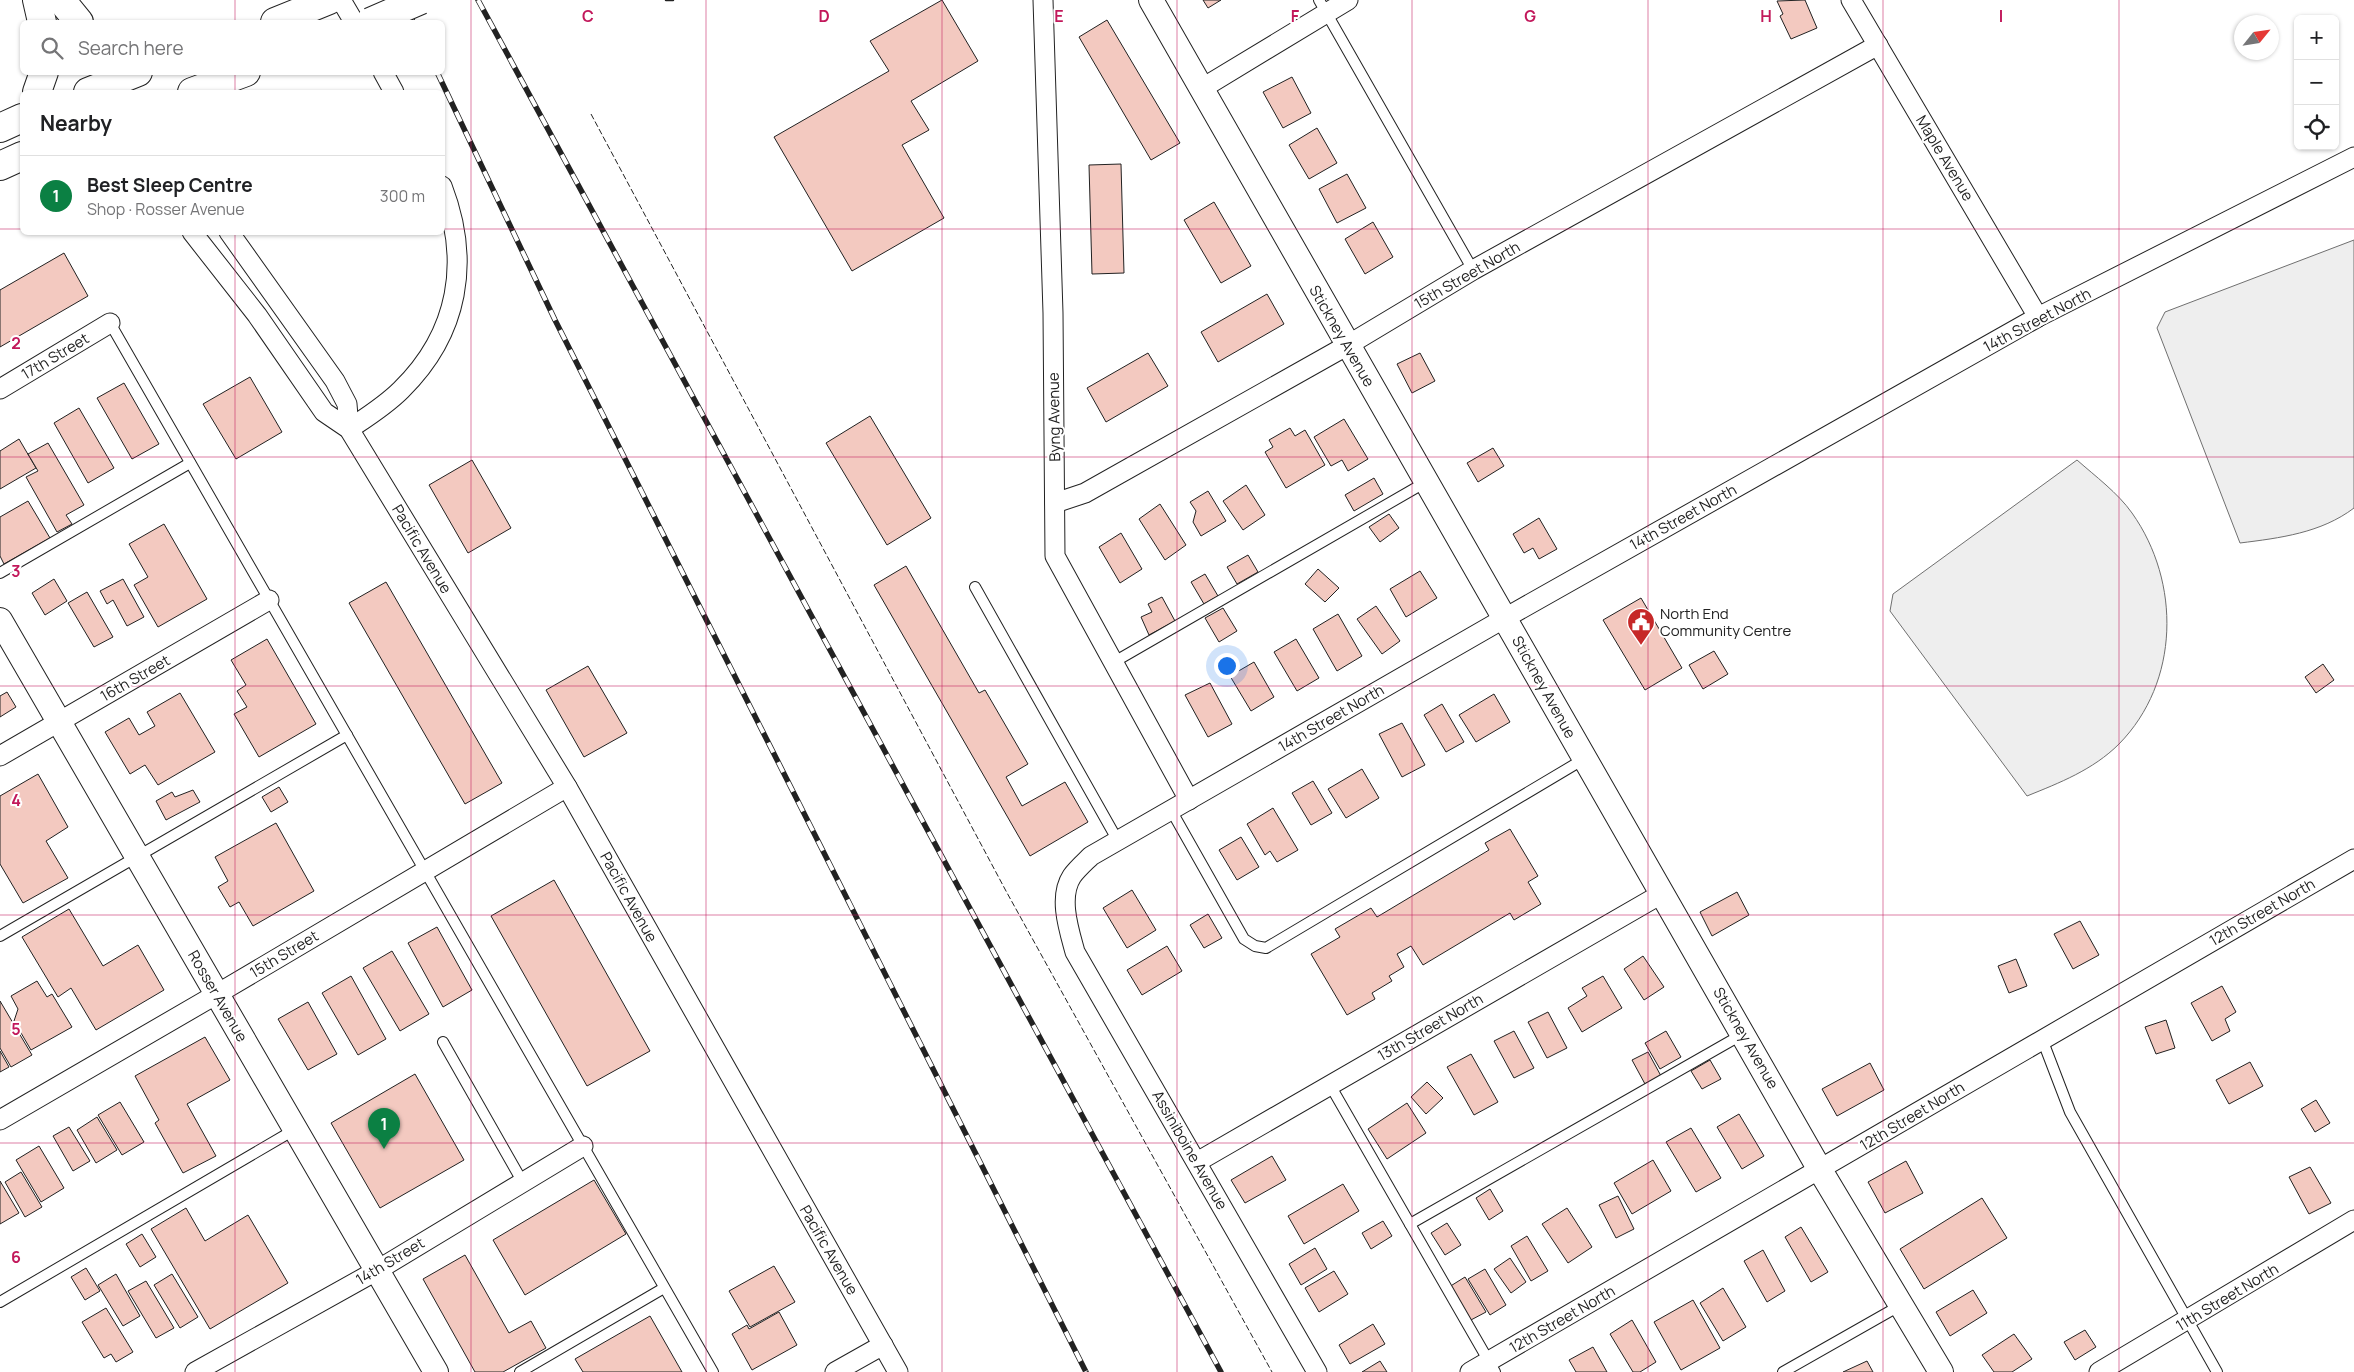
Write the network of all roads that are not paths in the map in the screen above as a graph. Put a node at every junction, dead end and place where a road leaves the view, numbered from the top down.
1 (37, 0) edge
2 (61, 0) edge
3 (329, 0) edge
4 (341, 0) edge
5 (421, 0) edge
6 (1043, 0) edge
7 (1151, 0) edge
8 (1348, 0) edge
9 (1852, 0) edge
10 (1323, 6) edge
11 (42, 20) edge
12 (77, 20) edge
13 (280, 20) edge
14 (353, 20) edge
15 (375, 20) edge
16 (1878, 45) junction
17 (43, 75) edge
18 (130, 75) edge
19 (239, 75) edge
20 (385, 75) edge
21 (1201, 89) junction
22 (38, 90) edge
23 (93, 90) edge
24 (206, 90) edge
25 (393, 90) edge
26 (20, 119) edge
27 (0, 128) edge
28 (20, 157) edge
29 (2354, 157) edge
30 (0, 166) edge
31 (445, 195) edge
32 (194, 235) edge
33 (231, 235) edge
34 (1473, 270) junction
35 (2038, 317) junction
36 (110, 323) joint
37 (1348, 345) junction
38 (0, 389) edge
39 (349, 429) junction
40 (190, 463) junction
41 (1426, 482) junction
42 (1055, 503) junction
43 (0, 573) edge
44 (975, 587) dead end
45 (269, 600) junction
46 (1505, 618) junction
47 (0, 620) edge
48 (1114, 662) junction
49 (59, 722) junction
50 (347, 735) junction
51 (0, 756) edge
52 (1584, 759) junction
53 (567, 787) junction
54 (1190, 800) junction
55 (1171, 810) junction
56 (1118, 841) junction
57 (137, 856) junction
58 (2354, 859) edge
59 (425, 871) junction
60 (1663, 893) junction
61 (1068, 927) joint
62 (0, 936) edge
63 (218, 994) junction
64 (1743, 1034) junction
65 (2042, 1039) junction
66 (443, 1042) dead end
67 (1330, 1085) junction
68 (0, 1120) edge
69 (294, 1130) junction
70 (583, 1146) junction
71 (1197, 1162) junction
72 (1820, 1170) junction
73 (522, 1181) junction
74 (2354, 1220) edge
75 (1410, 1224) junction
76 (376, 1271) junction
77 (664, 1288) junction
78 (0, 1302) edge
79 (1901, 1305) junction
80 (2187, 1321) junction
81 (883, 1345) junction
82 (1492, 1367) edge
83 (195, 1372) edge
84 (436, 1372) edge
85 (520, 1372) edge
86 (713, 1372) edge
87 (835, 1372) edge
88 (898, 1372) edge
89 (1317, 1372) edge
90 (1470, 1372) edge
91 (1783, 1372) edge
92 (1941, 1372) edge
93 (2099, 1372) edge
94 (2217, 1372) edge

1 - 11 main road
2 - 12 main road
3 - 13 main road
4 - 14 street
5 - 15 main road, bridge
6 - 42 street, Byng Avenue
7 - 21 street, Stickney Avenue
8 - 10 street
9 - 16 street, Maple Avenue
10 - 21 street
10 - 34 lane
16 - 34 street, 15th Street North
16 - 35 street, Maple Avenue
17 - 22 main road
18 - 23 main road
19 - 24 main road
20 - 25 street
21 - 37 street, Stickney Avenue
26 - 27 main road
28 - 30 main road
29 - 35 street, 14th Street North
31 - 39 street
32 - 39 street, Pacific Avenue
33 - 39 street, Pacific Avenue
34 - 37 street, 15th Street North
35 - 46 street, 14th Street North
36 - 38 street, 17th Street
36 - 40 lane
37 - 41 street, Stickney Avenue
37 - 42 street, 15th Street North
39 - 53 street, Pacific Avenue
40 - 43 lane
40 - 45 lane
41 - 46 street, Stickney Avenue
41 - 48 lane
42 - 48 street, Byng Avenue
44 - 56 lane
45 - 49 street, 16th Street
45 - 50 lane
46 - 52 street, Stickney Avenue
46 - 54 street, 14th Street North
47 - 49 street, Rosser Avenue
48 - 54 street, Byng Avenue
49 - 51 street, 16th Street
49 - 57 street, Rosser Avenue
50 - 57 lane
50 - 59 lane
52 - 55 lane
52 - 60 street, Stickney Avenue
53 - 59 street, 15th Street
53 - 81 street, Pacific Avenue
54 - 55 street, 14th Street North
55 - 56 street, 14th Street North
56 - 61 street, 14th Street North
57 - 62 lane
57 - 63 street, Rosser Avenue
58 - 65 street, 12th Street North
59 - 63 street, 15th Street
59 - 70 lane
60 - 64 street, Stickney Avenue
60 - 67 street, 13th Street North
61 - 71 street, Assiniboine Avenue
63 - 68 street, 15th Street
63 - 69 street, Rosser Avenue
64 - 72 street, Stickney Avenue
64 - 75 lane
65 - 72 street, 12th Street North
65 - 80 lane
66 - 73 lane
67 - 71 street, 13th Street North
67 - 75 lane
69 - 76 street, Rosser Avenue
69 - 78 lane
70 - 73 street, 14th Street
70 - 77 lane
71 - 89 street, Assiniboine Avenue
72 - 79 street, Stickney Avenue
72 - 82 street, 12th Street North
73 - 76 street, 14th Street
74 - 80 street, 11th Street North
75 - 82 lane
76 - 83 street, 14th Street
76 - 84 street, Rosser Avenue
77 - 85 lane
77 - 86 lane
79 - 91 lane
79 - 92 street, Stickney Avenue
80 - 93 street, 11th Street North
80 - 94 lane
81 - 87 street
81 - 88 street, Pacific Avenue
82 - 90 street, 12th Street North

